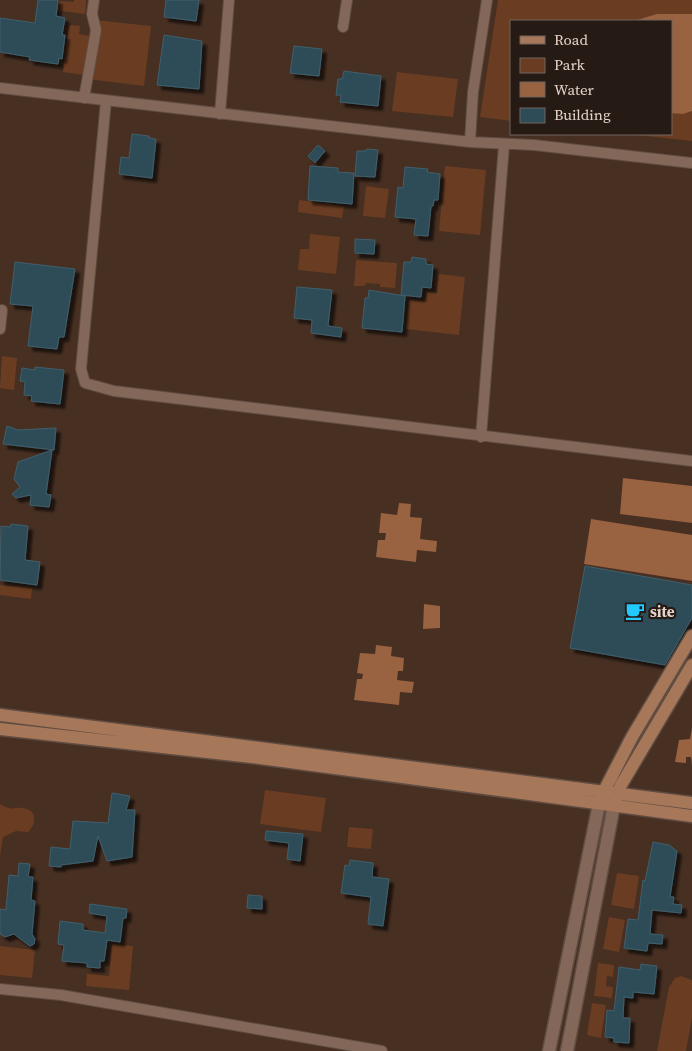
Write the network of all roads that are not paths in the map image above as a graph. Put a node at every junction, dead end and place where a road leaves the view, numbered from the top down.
1 (94, 0) edge
2 (229, 0) edge
3 (346, 0) edge
4 (487, 0) edge
5 (343, 27) dead end
6 (0, 88) edge
7 (84, 98) junction
8 (106, 101) junction
9 (220, 114) junction
10 (470, 142) junction
11 (504, 144) junction
12 (692, 163) edge
13 (2, 310) dead end
14 (0, 329) edge
15 (481, 437) junction
16 (692, 461) edge
17 (692, 636) edge
18 (692, 665) edge
19 (0, 715) edge
20 (0, 729) edge
21 (603, 790) junction
22 (616, 799) junction
23 (692, 803) edge
24 (599, 804) junction
25 (692, 816) edge
26 (0, 989) edge
27 (382, 1051) edge
28 (549, 1051) edge
29 (567, 1051) edge

1 - 7 street
2 - 9 street
3 - 5 street
4 - 10 street
6 - 7 street
7 - 8 street
8 - 9 street
8 - 15 street
9 - 10 street
10 - 11 street
11 - 12 street
11 - 15 street
13 - 14 street
15 - 16 street
17 - 21 main road
18 - 22 main road
19 - 21 main road
20 - 24 main road
21 - 22 main road
21 - 24 main road
22 - 23 main road
22 - 24 main road
22 - 25 main road
22 - 29 street
24 - 28 street
26 - 27 street

